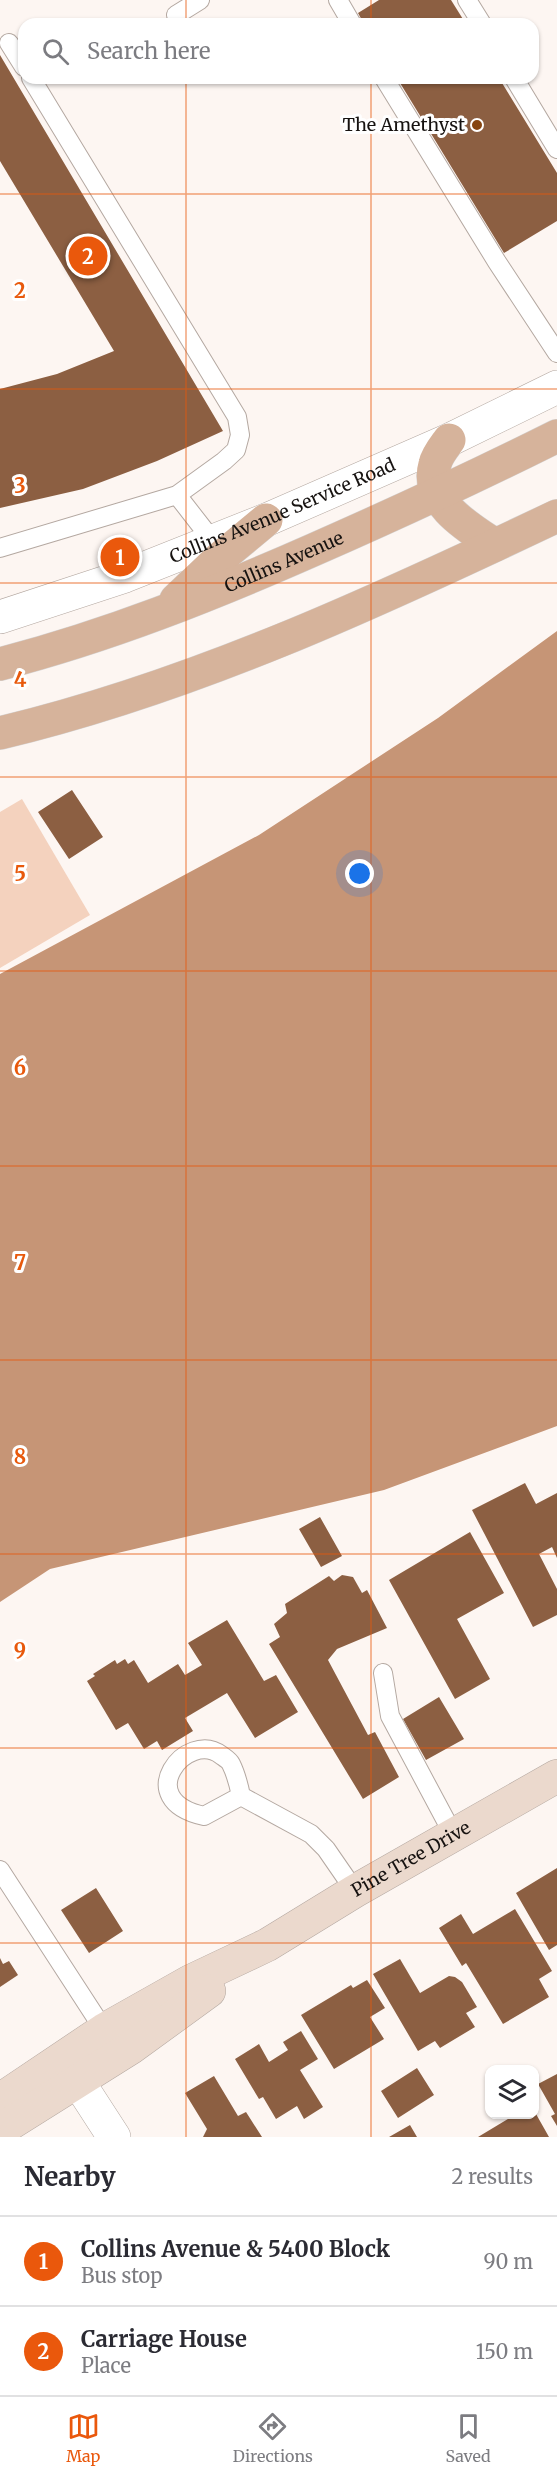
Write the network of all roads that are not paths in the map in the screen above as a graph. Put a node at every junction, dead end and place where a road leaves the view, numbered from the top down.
1 (200, 0) edge
2 (338, 0) edge
3 (467, 0) edge
4 (176, 15) dead end
5 (348, 18) edge
6 (478, 18) edge
7 (9, 43) dead end
8 (18, 57) edge
9 (35, 84) edge
10 (388, 84) edge
11 (518, 84) edge
12 (557, 149) edge
13 (557, 353) edge
14 (557, 387) edge
15 (557, 436) edge
16 (449, 440) junction
17 (438, 493) junction
18 (177, 495) junction
19 (557, 516) edge
20 (266, 520) junction
21 (212, 540) junction
22 (495, 545) junction
23 (0, 548) edge
24 (164, 612) junction
25 (0, 617) edge
26 (0, 664) edge
27 (0, 734) edge
28 (383, 1673) dead end
29 (557, 1776) edge
30 (241, 1796) dead end
31 (453, 1834) junction
32 (0, 1870) edge
33 (355, 1891) junction
34 (267, 1945) junction
35 (104, 2030) junction
36 (78, 2083) junction
37 (0, 2100) edge
38 (0, 2130) edge
39 (114, 2137) edge

1 - 4 lane
2 - 5 lane
3 - 6 lane
7 - 8 lane
9 - 18 lane
10 - 13 lane
11 - 12 lane
14 - 16 street, Collins Avenue Service Road
15 - 17 main road, Collins Avenue
16 - 17 main road
16 - 20 street, Collins Avenue Service Road
17 - 22 main road
17 - 24 main road, Collins Avenue
18 - 21 lane
18 - 23 lane
19 - 22 main road
20 - 21 street, Collins Avenue Service Road
20 - 24 main road
21 - 25 street, Collins Avenue Service Road
22 - 27 main road
24 - 26 main road, Collins Avenue
28 - 31 lane
29 - 31 main road, Pine Tree Drive
30 - 33 lane
31 - 33 main road, Pine Tree Drive
32 - 35 lane
33 - 34 main road, Pine Tree Drive
34 - 35 main road, Pine Tree Drive
34 - 36 main road, Pine Tree Drive
35 - 37 main road, Pine Tree Drive
36 - 38 main road, Pine Tree Drive
36 - 39 street

